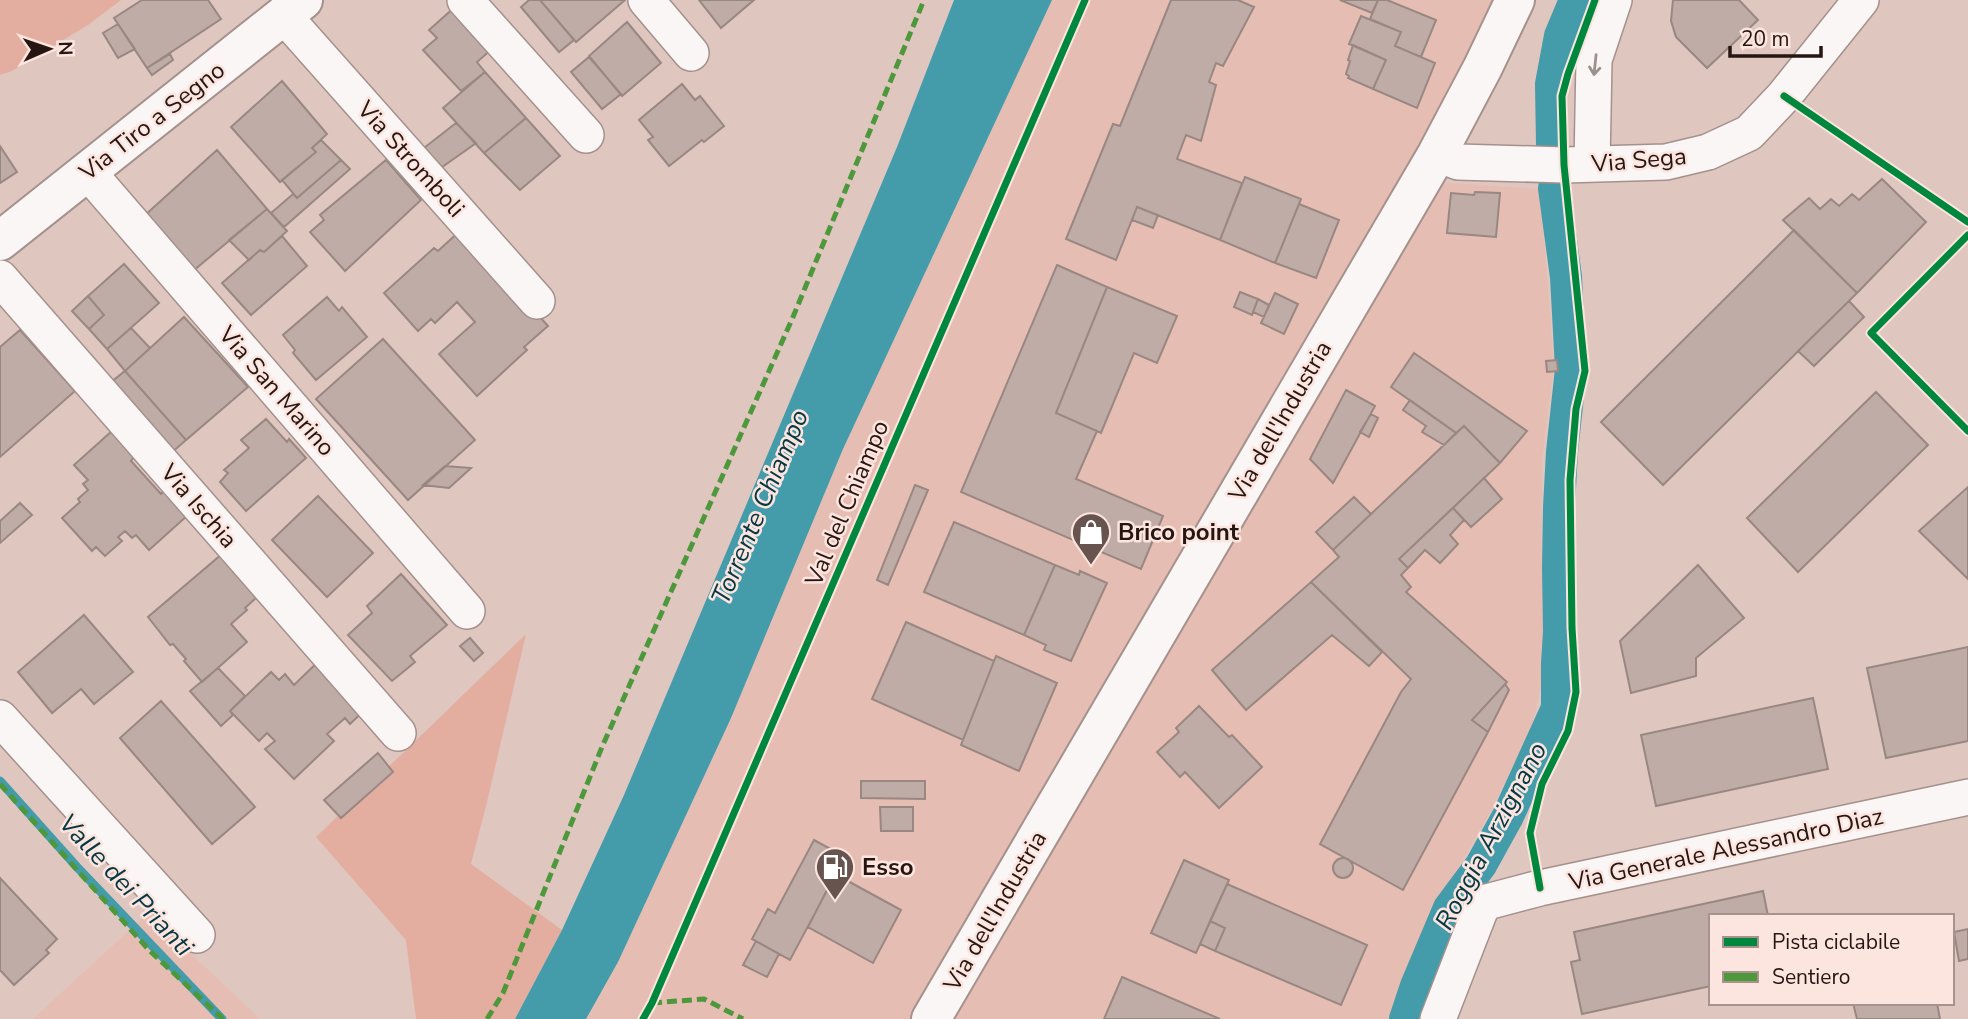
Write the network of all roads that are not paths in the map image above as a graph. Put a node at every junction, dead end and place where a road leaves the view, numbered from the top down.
1 (465, 0) edge
2 (646, 0) edge
3 (1515, 0) edge
4 (1614, 0) edge
5 (1861, 0) edge
6 (293, 8) edge
7 (691, 53) dead end
8 (586, 135) dead end
9 (1437, 154) junction
10 (1592, 164) junction
11 (87, 171) junction
12 (0, 241) edge
13 (0, 278) edge
14 (537, 301) dead end
15 (467, 611) dead end
16 (0, 718) edge
17 (398, 733) dead end
18 (1968, 797) edge
19 (197, 934) dead end
20 (931, 1019) edge
21 (1438, 1019) edge

1 - 8 street
2 - 7 street
3 - 9 main road, Via dell'Industria
4 -> 10 street
5 - 10 street, Via Sega
6 - 11 main road, Via Tiro a Segno
6 - 14 street, Via Stromboli
9 - 10 street, Via Sega
9 - 20 main road, Via dell'Industria
11 - 12 main road, Via Tiro a Segno
11 - 15 street, Via San Marino
13 - 17 street, Via Ischia
16 - 19 street
18 - 21 street, Via Generale Alessandro Diaz

